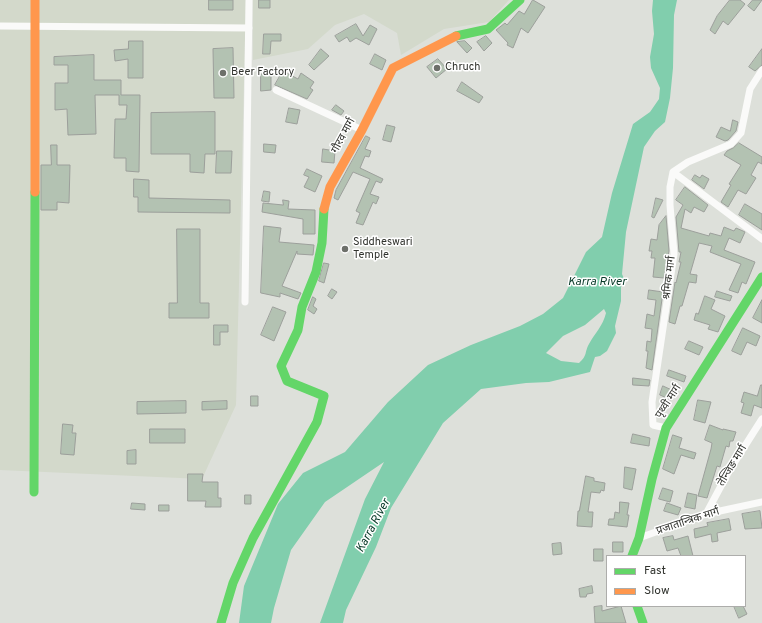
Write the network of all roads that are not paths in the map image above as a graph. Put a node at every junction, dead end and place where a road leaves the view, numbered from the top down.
1 (35, 0) edge
2 (249, 0) edge
3 (520, 0) edge
4 (0, 26) edge
5 (35, 27) junction
6 (249, 28) junction
7 (762, 70) edge
8 (276, 90) dead end
9 (362, 130) junction
10 (673, 172) junction
11 (762, 239) edge
12 (762, 277) edge
13 (245, 302) dead end
14 (762, 419) edge
15 (666, 428) junction
16 (34, 492) dead end
17 (762, 502) edge
18 (706, 514) junction
19 (638, 538) junction
20 (632, 555) edge
21 (637, 607) edge
22 (221, 623) edge
23 (643, 623) edge

1 - 5 street
2 - 6 street
3 - 9 street, गौरव मार्ग
4 - 5 street
5 - 6 street
5 - 16 street
6 - 13 street
7 - 10 street
8 - 9 street
9 - 22 street, गौरव मार्ग
10 - 11 street
10 - 15 street, श्रमिक मार्ग
12 - 15 street, पृथ्वी मार्ग
14 - 18 street, तेन्जिङ मार्ग
15 - 19 street, पृथ्वी मार्ग
17 - 18 street, प्रजातान्त्रिक मार्ग
18 - 19 street, प्रजातान्त्रिक मार्ग
19 - 20 street, पृथ्वी मार्ग
21 - 23 street

